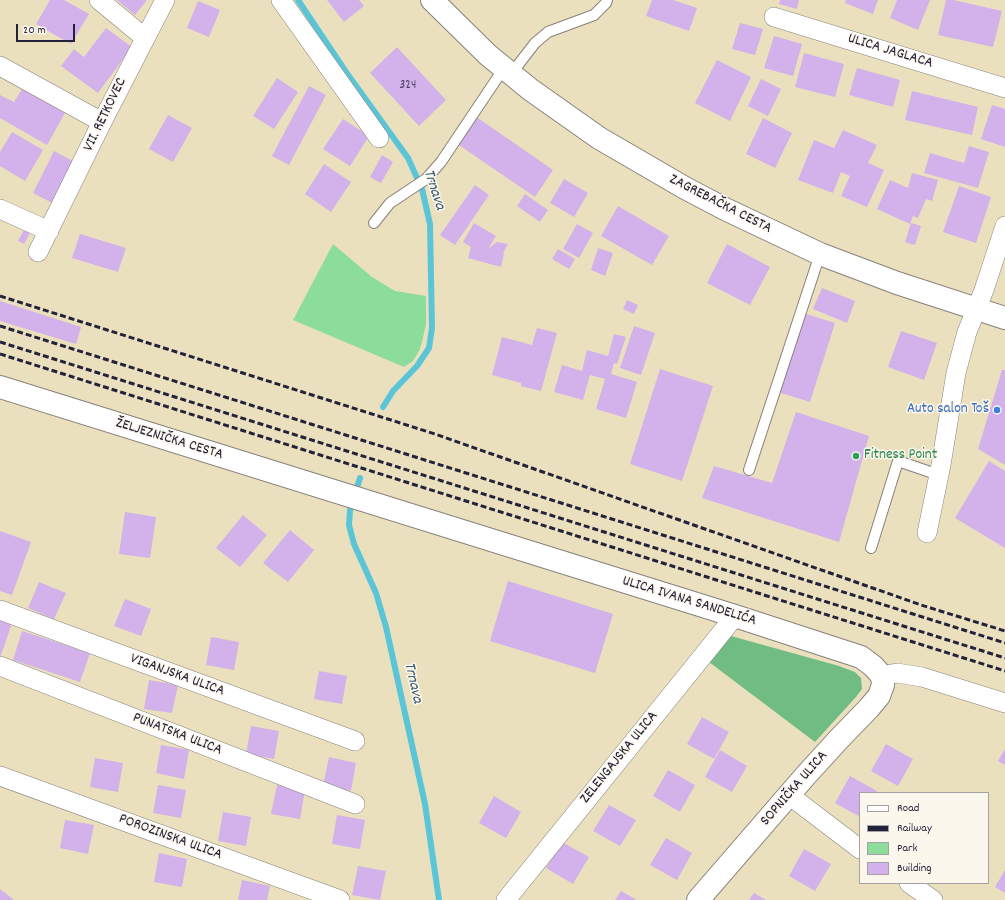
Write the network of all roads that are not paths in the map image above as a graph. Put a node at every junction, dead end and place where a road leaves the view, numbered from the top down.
1 (99, 0) edge
2 (165, 0) edge
3 (280, 0) edge
4 (432, 0) edge
5 (607, 0) edge
6 (774, 17) dead end
7 (145, 38) junction
8 (0, 66) edge
9 (501, 66) junction
10 (1005, 88) edge
11 (102, 122) junction
12 (379, 138) dead end
13 (0, 209) edge
14 (374, 222) dead end
15 (1005, 226) edge
16 (49, 231) junction
17 (38, 252) dead end
18 (820, 254) junction
19 (977, 309) junction
20 (1005, 318) edge
21 (0, 387) edge
22 (749, 470) dead end
23 (939, 475) junction
24 (367, 502) joint
25 (927, 533) dead end
26 (871, 548) dead end
27 (0, 610) edge
28 (735, 616) junction
29 (0, 666) edge
30 (882, 676) junction
31 (1005, 703) edge
32 (355, 741) dead end
33 (0, 776) edge
34 (789, 795) junction
35 (355, 804) dead end
36 (859, 847) edge
37 (910, 884) edge
38 (340, 900) edge
39 (506, 900) edge
40 (698, 900) edge
41 (933, 900) edge

1 - 7 street
2 - 7 street, VII. RETKOVEC
3 - 12 street
4 - 9 street, ZAGREBAČKA CESTA
5 - 9 lane
6 - 10 street, ULICA JAGLACA
7 - 11 street, VII. RETKOVEC
8 - 11 street
9 - 14 lane
9 - 18 street, ZAGREBAČKA CESTA
11 - 16 street, VII. RETKOVEC
13 - 16 street
15 - 19 street
16 - 17 street, VII. RETKOVEC
18 - 19 street, ZAGREBAČKA CESTA
18 - 22 lane
19 - 20 street, ZAGREBAČKA CESTA
19 - 23 street
21 - 24 street, ŽELJEZNIČKA CESTA
23 - 25 street
23 - 26 lane
24 - 28 street, ULICA IVANA SANDELIĆA
27 - 32 street, VIGANJSKA ULICA
28 - 30 street, ULICA IVANA SANDELIĆA
28 - 39 street, ZELENGAJSKA ULICA
29 - 35 street, PUNATSKA ULICA
30 - 31 street
30 - 34 street, SOPNIČKA ULICA
33 - 38 street, POROZINSKA ULICA
34 - 36 street
34 - 40 street, SOPNIČKA ULICA
37 - 41 street

